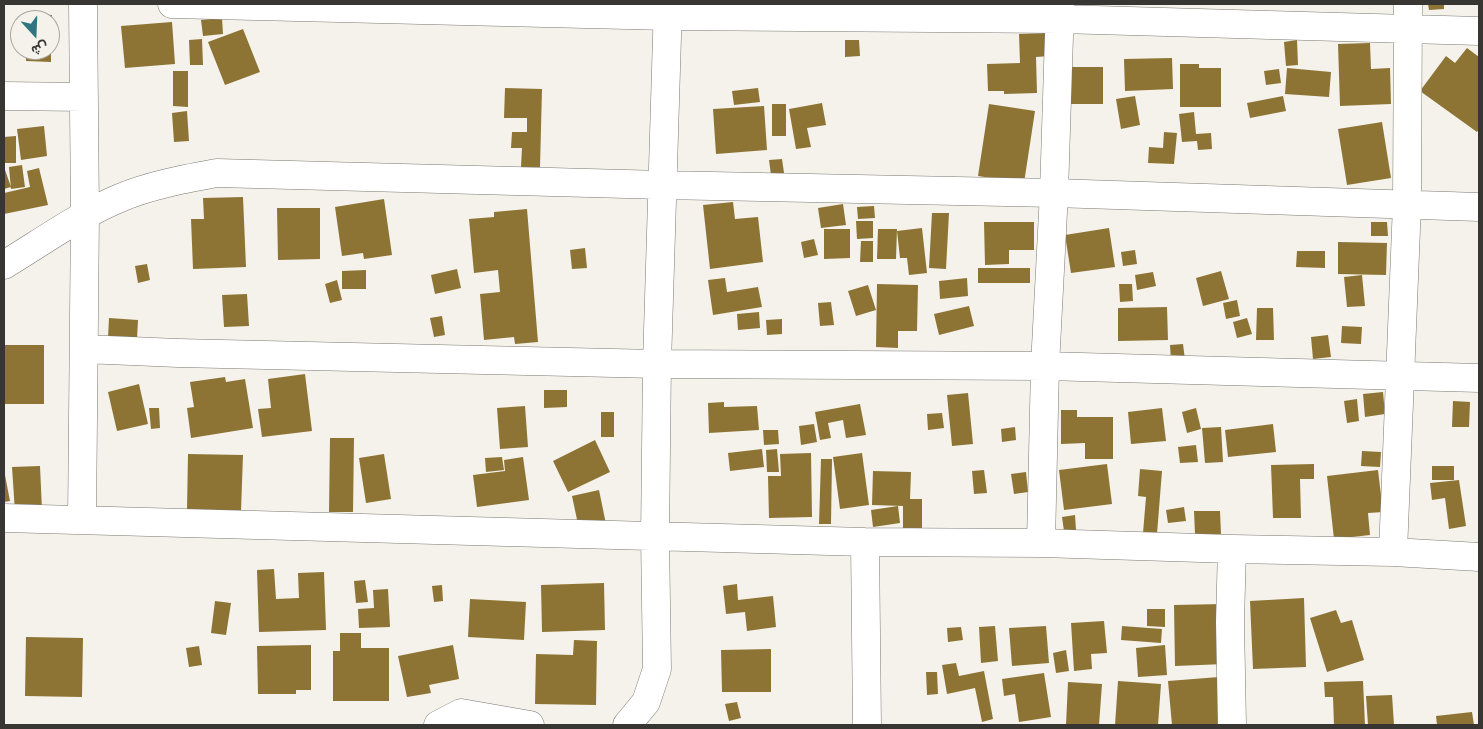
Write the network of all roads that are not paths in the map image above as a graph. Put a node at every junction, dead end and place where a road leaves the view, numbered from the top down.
1 (83, 4) edge
2 (172, 4) edge
3 (668, 10) edge
4 (1060, 11) edge
5 (1408, 16) edge
6 (1479, 31) edge
7 (4, 96) edge
8 (84, 97) junction
9 (663, 185) junction
10 (1054, 193) junction
11 (1407, 204) junction
12 (1479, 207) edge
13 (85, 214) junction
14 (4, 265) edge
15 (84, 349) junction
16 (656, 364) junction
17 (1045, 366) junction
18 (1402, 375) junction
19 (1479, 378) edge
20 (4, 518) edge
21 (82, 520) junction
22 (655, 537) junction
23 (865, 542) junction
24 (1041, 543) junction
25 (1232, 549) junction
26 (1393, 552) junction
27 (1479, 557) edge
28 (438, 725) edge
29 (530, 725) edge
30 (627, 725) edge
31 (867, 725) edge
32 (1232, 725) edge

1 - 8 street
2 - 3 street
3 - 4 street
3 - 9 street
4 - 5 street
4 - 10 street
5 - 6 street
5 - 11 street
7 - 8 street
8 - 13 street
9 - 10 street
9 - 13 street
9 - 16 street
10 - 11 street
10 - 17 street
11 - 12 street
11 - 18 street
13 - 14 street
13 - 15 street
15 - 16 street
15 - 21 street
16 - 17 street
16 - 22 street
17 - 18 street
17 - 24 street
18 - 19 street
18 - 26 street
20 - 21 street
21 - 22 street
22 - 23 street
22 - 30 street
23 - 24 street
23 - 31 street
24 - 25 street
25 - 26 street
25 - 32 street
26 - 27 street
28 - 29 street

